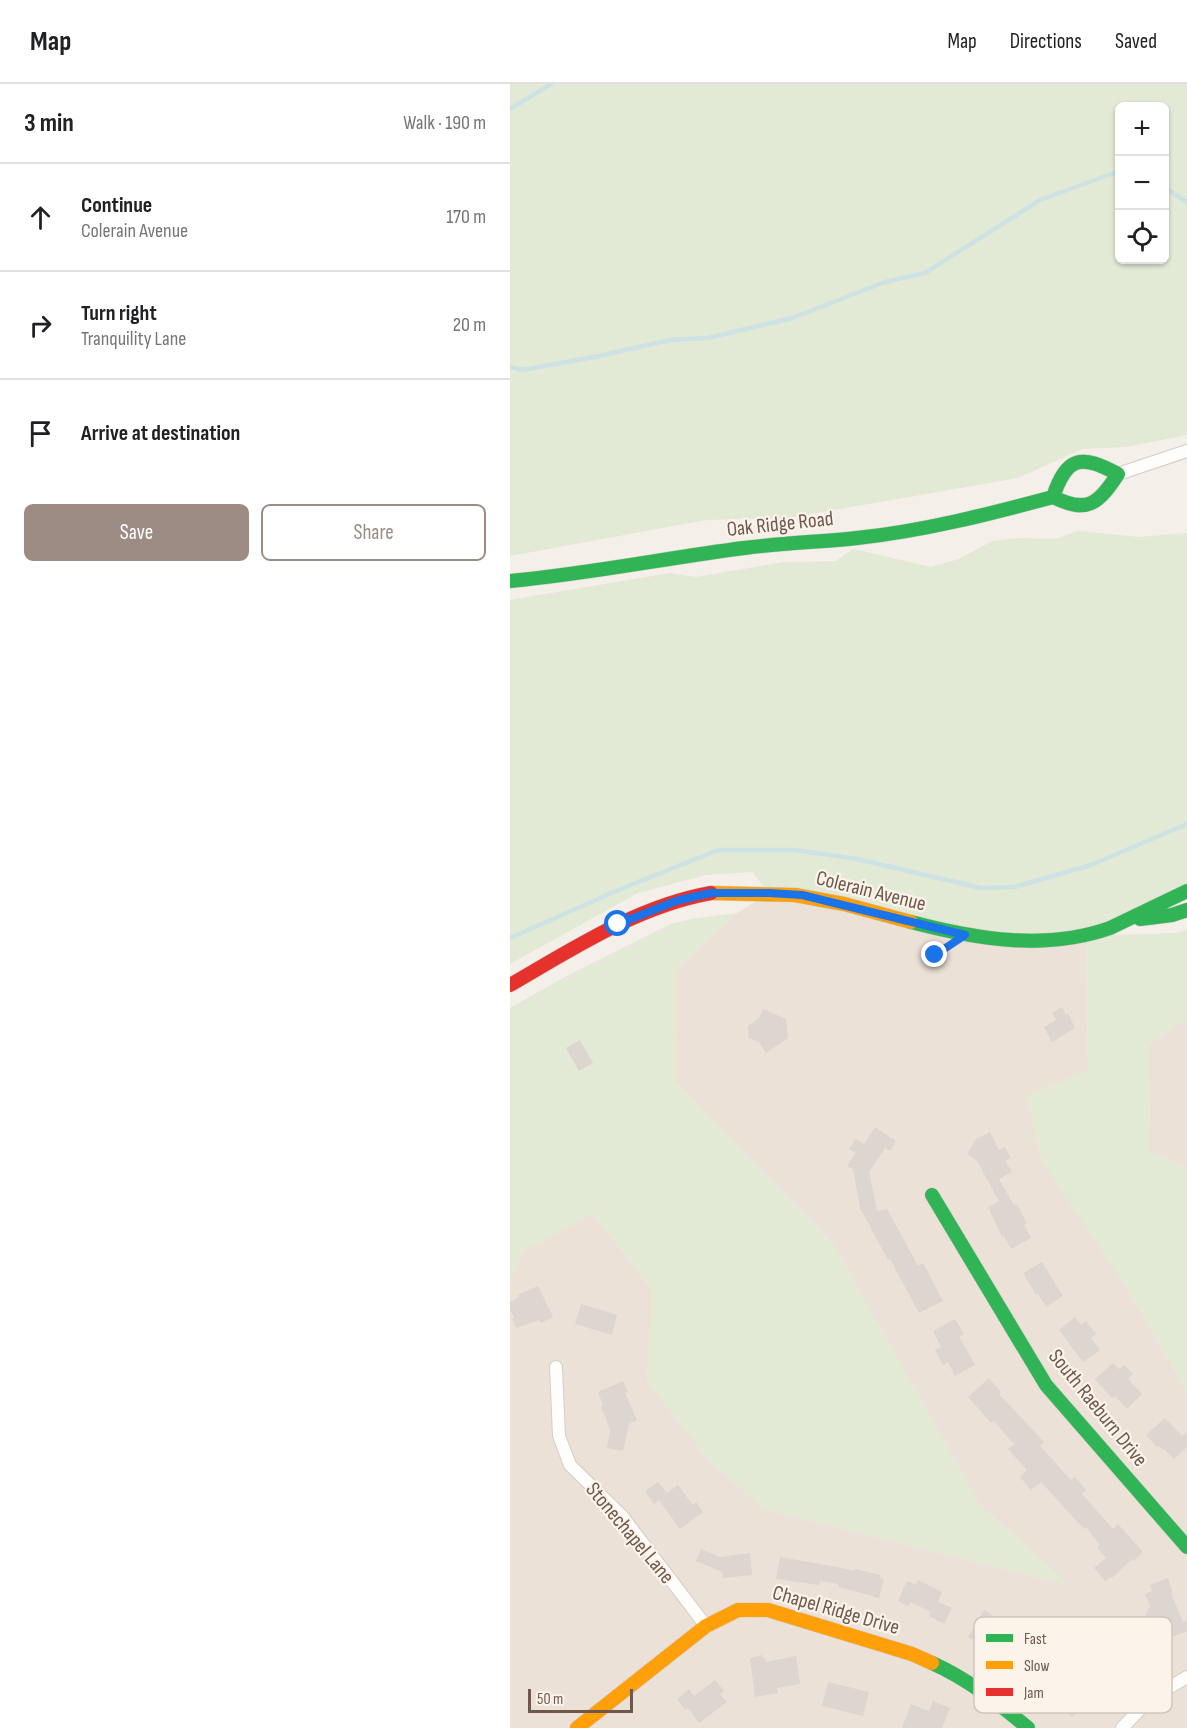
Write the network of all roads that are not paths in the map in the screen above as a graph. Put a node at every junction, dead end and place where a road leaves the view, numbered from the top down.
1 (1187, 451) edge
2 (1118, 474) junction
3 (1053, 497) junction
4 (510, 581) edge
5 (1187, 891) edge
6 (1187, 910) edge
7 (1132, 920) junction
8 (965, 935) junction
9 (935, 955) dead end
10 (510, 985) edge
11 (932, 1195) dead end
12 (556, 1367) dead end
13 (1187, 1547) edge
14 (706, 1626) junction
15 (1187, 1677) edge
16 (974, 1686) edge
17 (1172, 1686) edge
18 (1010, 1713) edge
19 (1136, 1713) edge
20 (577, 1728) edge
21 (1028, 1728) edge
22 (1122, 1728) edge

1 - 2 street
2 - 3 street
2 - 3 street
3 - 4 street, Oak Ridge Road
5 - 7 street, Colerain Avenue
6 - 7 street, Colerain Avenue
7 - 8 street, Colerain Avenue
8 - 9 lane
8 - 10 street, Colerain Avenue
11 - 13 street, South Raeburn Drive
12 - 14 street, Stonechapel Lane
14 - 16 street, Chapel Ridge Drive
14 - 20 street, Chapel Ridge Drive
15 - 17 street
18 - 21 street, Chapel Ridge Drive
19 - 22 street

